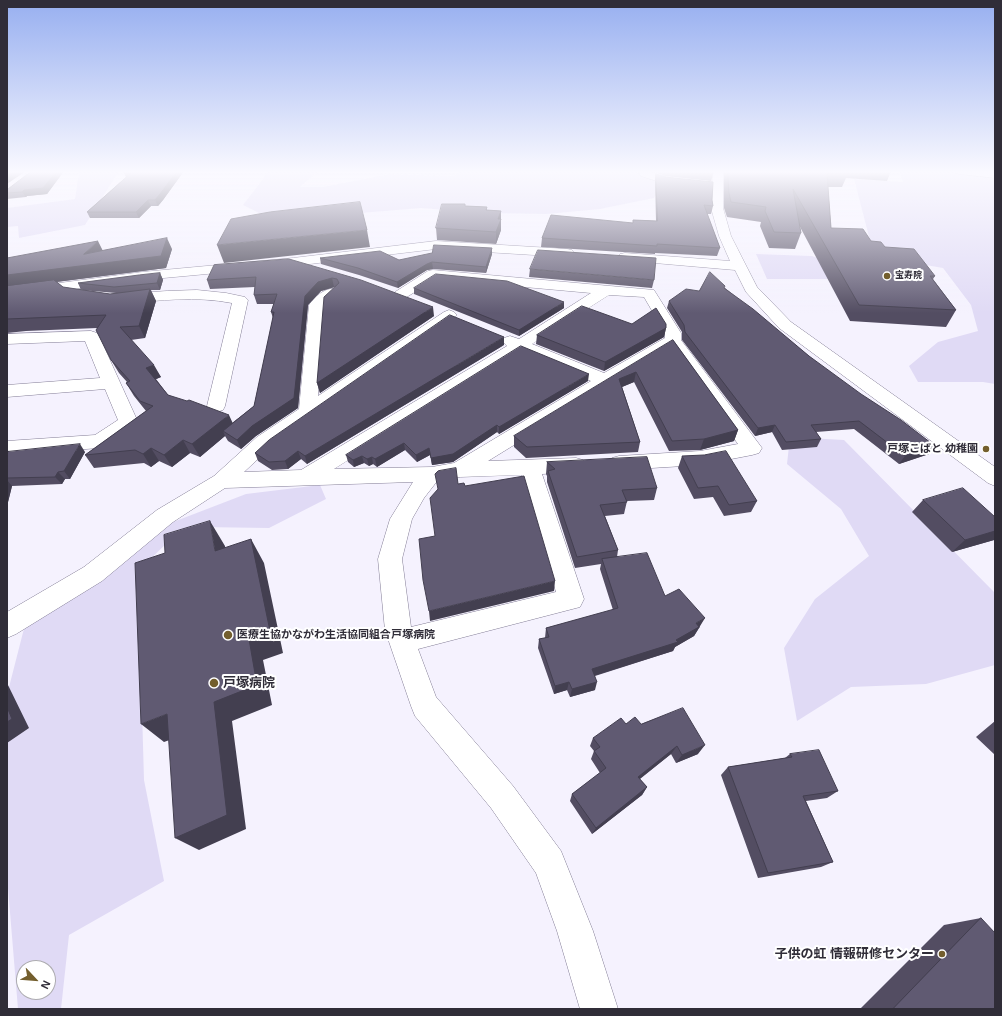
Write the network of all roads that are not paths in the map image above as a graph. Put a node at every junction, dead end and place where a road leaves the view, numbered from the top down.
1 (720, 218) edge
2 (577, 254) edge
3 (608, 256) edge
4 (293, 262) junction
5 (739, 266) junction
6 (331, 272) edge
7 (65, 287) junction
8 (606, 290) junction
9 (333, 292) edge
10 (7, 294) edge
11 (400, 296) edge
12 (449, 315) edge
13 (499, 336) edge
14 (7, 339) edge
15 (673, 340) junction
16 (520, 345) junction
17 (605, 380) junction
18 (111, 383) junction
19 (7, 391) edge
20 (216, 406) dead end
21 (308, 411) junction
22 (7, 448) edge
23 (530, 468) junction
24 (459, 470) junction
25 (432, 474) junction
26 (305, 477) junction
27 (995, 478) edge
28 (221, 480) junction
29 (7, 626) edge
30 (401, 642) junction
31 (597, 1008) edge

1 - 5 street
2 - 4 street
3 - 5 street
4 - 6 street
4 - 7 street
5 - 27 street
7 - 10 street
7 - 20 street
8 - 11 street
8 - 15 street
8 - 16 street
9 - 21 street
12 - 21 street
13 - 16 street
14 - 18 street
15 - 17 street
15 - 23 street
16 - 17 street
16 - 26 street
17 - 24 street
18 - 19 street
18 - 22 street
21 - 28 street
23 - 24 street
23 - 30 street
24 - 25 street
25 - 26 street
25 - 30 street
26 - 28 street
28 - 29 street
30 - 31 street

